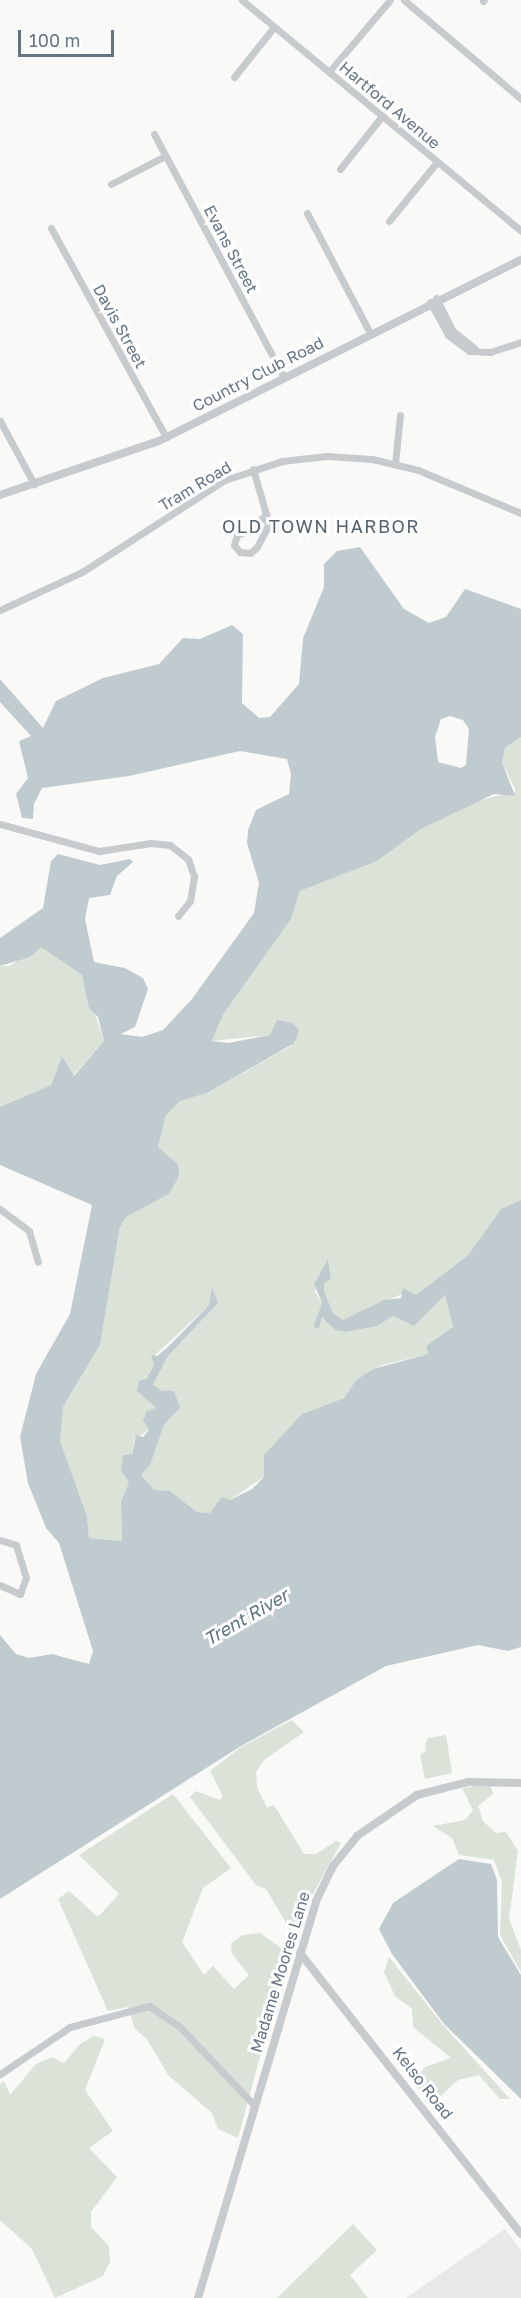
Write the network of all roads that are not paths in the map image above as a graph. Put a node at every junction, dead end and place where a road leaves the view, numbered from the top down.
1 (242, 0) edge
2 (390, 0) edge
3 (404, 0) edge
4 (274, 27) junction
5 (329, 72) junction
6 (234, 77) dead end
7 (521, 99) edge
8 (382, 116) junction
9 (154, 134) dead end
10 (165, 156) junction
11 (437, 162) junction
12 (340, 169) dead end
13 (111, 183) dead end
14 (308, 213) dead end
15 (389, 221) dead end
16 (51, 228) dead end
17 (521, 231) edge
18 (521, 260) edge
19 (433, 300) junction
20 (370, 333) junction
21 (521, 342) edge
22 (284, 377) junction
23 (400, 415) dead end
24 (0, 422) edge
25 (166, 437) junction
26 (395, 464) junction
27 (253, 469) junction
28 (34, 484) junction
29 (0, 495) edge
30 (521, 513) edge
31 (266, 514) junction
32 (0, 610) edge
33 (0, 824) edge
34 (178, 916) dead end
35 (0, 1209) edge
36 (38, 1262) dead end
37 (0, 1540) edge
38 (0, 1585) edge
39 (521, 1784) edge
40 (300, 1953) junction
41 (0, 2074) edge
42 (255, 2106) junction
43 (521, 2234) edge
44 (198, 2298) edge

1 - 4 street, Hartford Avenue
2 - 5 street
3 - 7 street
4 - 5 street, Hartford Avenue
4 - 6 street
5 - 8 street, Hartford Avenue
8 - 11 street, Hartford Avenue
8 - 12 street
9 - 10 street, Evans Street
10 - 13 street
10 - 22 street, Evans Street
11 - 15 street
11 - 17 street, Hartford Avenue
14 - 20 street
16 - 25 street, Davis Street
18 - 19 street, Country Club Road
19 - 20 street, Country Club Road
19 - 21 street
20 - 22 street, Country Club Road
22 - 25 street, Country Club Road
23 - 26 street
24 - 28 street
25 - 28 street, Country Club Road
26 - 27 street, Tram Road
26 - 30 street, Tram Road
27 - 31 street
27 - 32 street, Tram Road
28 - 29 street, Country Club Road
31 - 31 street
33 - 34 street
35 - 36 street
37 - 38 street
39 - 40 street, Madame Moores Lane
40 - 42 street, Madame Moores Lane
40 - 43 street, Kelso Road
41 - 42 street
42 - 44 street, Madame Moores Lane

